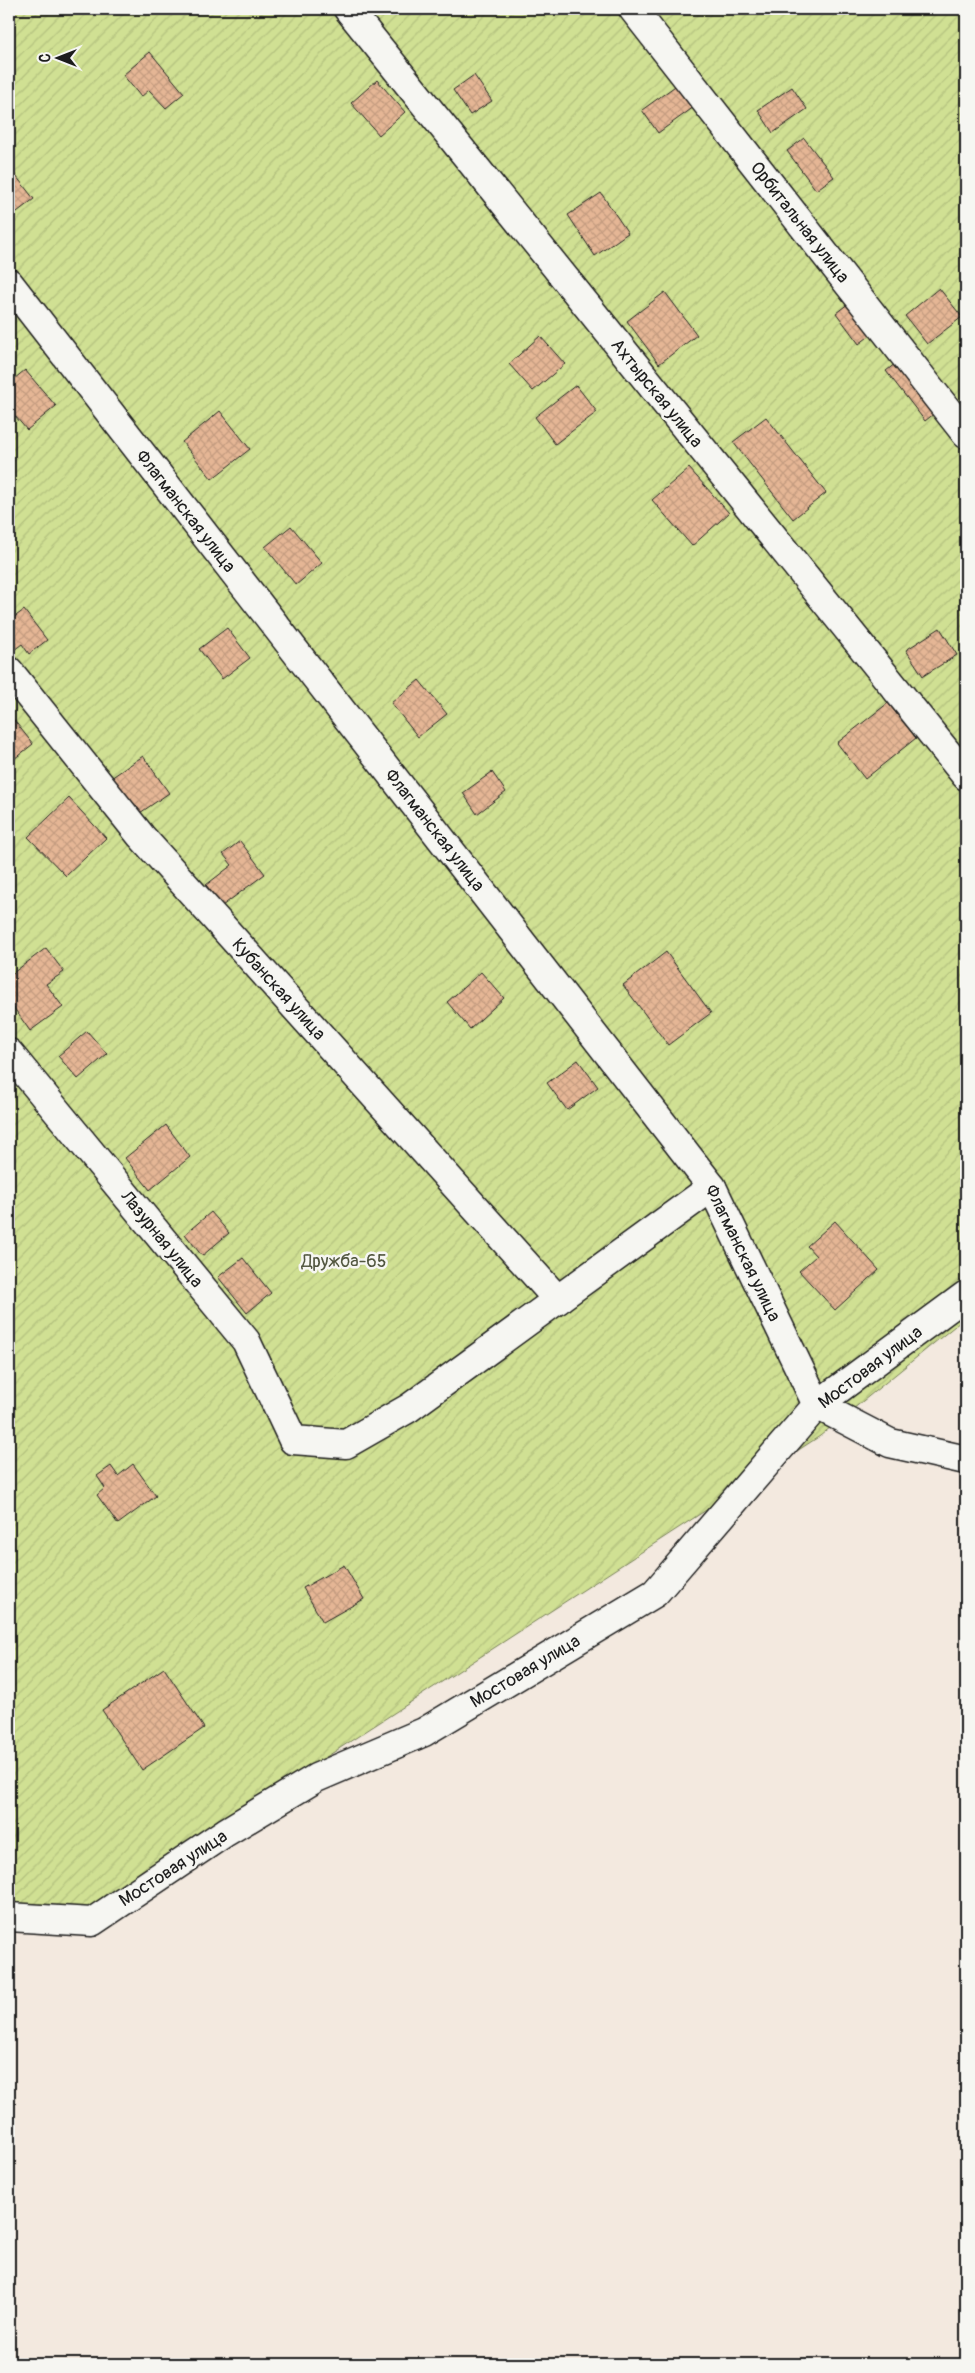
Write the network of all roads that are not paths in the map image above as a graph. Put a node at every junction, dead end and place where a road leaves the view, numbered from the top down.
1 (348, 9) edge
2 (633, 9) edge
3 (9, 283) edge
4 (966, 434) edge
5 (9, 672) edge
6 (966, 776) edge
7 (9, 1053) edge
8 (712, 1187) junction
9 (966, 1295) edge
10 (558, 1300) junction
11 (817, 1405) junction
12 (966, 1460) edge
13 (9, 1917) edge

1 - 6 lane, Ахтырская улица
2 - 4 lane, Орбитальная улица
3 - 8 lane, Флагманская улица
5 - 10 lane, Кубанская улица
7 - 10 lane, Лазурная улица
8 - 10 lane
8 - 11 lane, Флагманская улица
9 - 11 lane, Мостовая улица
11 - 12 lane
11 - 13 lane, Мостовая улица

